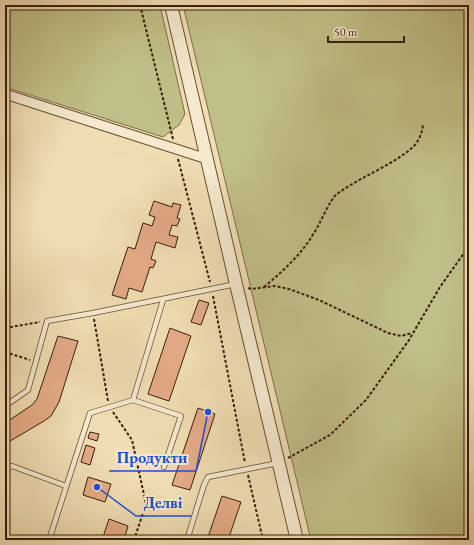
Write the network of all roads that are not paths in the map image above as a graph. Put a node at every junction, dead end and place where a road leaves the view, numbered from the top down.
1 (171, 5) edge
2 (5, 94) edge
3 (207, 159) junction
4 (236, 284) junction
5 (163, 300) junction
6 (133, 400) junction
7 (5, 406) edge
8 (278, 463) junction
9 (164, 467) dead end
10 (5, 470) edge
11 (66, 486) junction
12 (49, 540) edge
13 (187, 540) edge
14 (297, 540) edge

1 - 3 street
2 - 3 street
3 - 4 street
4 - 5 lane
4 - 8 street
5 - 6 lane
5 - 7 lane
6 - 9 lane
6 - 11 lane
8 - 13 lane
8 - 14 street
10 - 11 lane
11 - 12 lane

